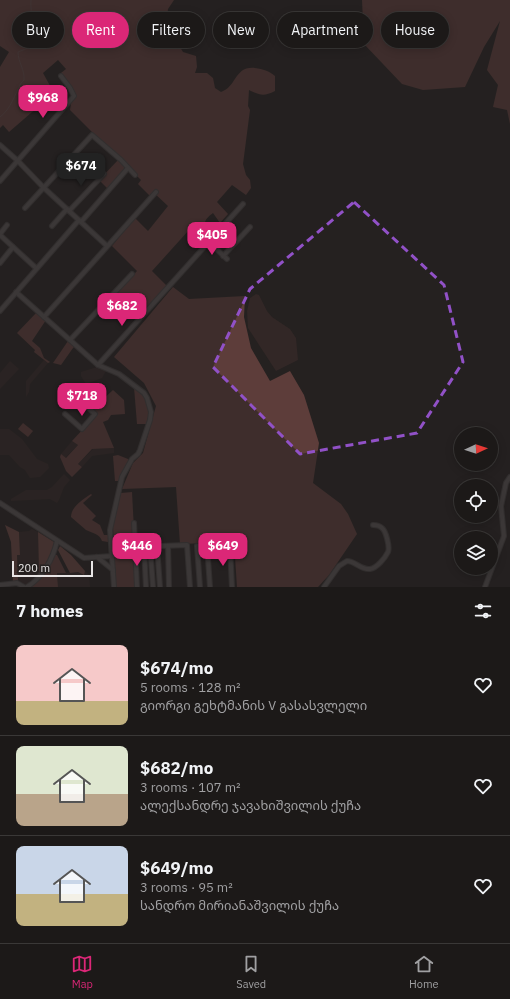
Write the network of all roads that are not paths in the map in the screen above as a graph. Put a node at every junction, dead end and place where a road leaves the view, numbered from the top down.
1 (62, 76) dead end
2 (0, 145) edge
3 (18, 161) junction
4 (128, 168) junction
5 (104, 174) dead end
6 (136, 175) dead end
7 (0, 181) edge
8 (43, 187) junction
9 (156, 192) dead end
10 (243, 204) dead end
11 (25, 208) dead end
12 (68, 210) junction
13 (80, 221) junction
14 (7, 225) dead end
15 (52, 226) dead end
16 (250, 227) dead end
17 (0, 234) edge
18 (209, 242) junction
19 (107, 246) junction
20 (13, 247) junction
21 (223, 256) junction
22 (227, 259) dead end
23 (0, 263) edge
24 (36, 268) junction
25 (132, 274) dead end
26 (16, 292) junction
27 (0, 311) edge
28 (44, 317) junction
29 (70, 340) junction
30 (98, 365) junction
31 (80, 400) dead end
32 (65, 414) dead end
33 (510, 477) edge
34 (0, 503) edge
35 (134, 523) dead end
36 (373, 525) dead end
37 (57, 541) junction
38 (207, 545) junction
39 (150, 546) junction
40 (157, 546) junction
41 (168, 546) junction
42 (135, 547) junction
43 (144, 547) junction
44 (112, 550) junction
45 (112, 556) junction
46 (97, 557) junction
47 (113, 570) junction
48 (209, 571) junction
49 (199, 572) junction
50 (159, 574) junction
51 (169, 574) junction
52 (0, 585) edge
53 (24, 587) edge
54 (28, 587) edge
55 (114, 587) edge
56 (137, 587) edge
57 (146, 587) edge
58 (152, 587) edge
59 (160, 587) edge
60 (169, 587) edge
61 (190, 587) edge
62 (200, 587) edge
63 (210, 587) edge
64 (232, 587) edge
65 (324, 587) edge
66 (485, 587) edge

1 - 3 street
2 - 3 street
3 - 7 street
3 - 8 street
4 - 6 street
4 - 8 street
4 - 13 street
5 - 12 street
8 - 11 street
8 - 12 street
9 - 19 street
10 - 18 street
12 - 13 street
12 - 15 street
13 - 19 street
13 - 24 street
14 - 17 street
16 - 21 street
17 - 20 street
18 - 21 street
18 - 30 street
19 - 28 street
20 - 23 street
20 - 24 street
21 - 22 street
24 - 26 street
25 - 29 street
26 - 27 street
26 - 28 street
28 - 29 street
29 - 30 street
30 - 44 street
31 - 32 street
33 - 66 street
34 - 37 street
35 - 42 street
36 - 65 street
37 - 46 street
37 - 54 street
38 - 48 street
38 - 49 street
38 - 64 street
39 - 40 street
39 - 43 street
39 - 58 street
40 - 41 street
40 - 50 street
41 - 51 street
41 - 61 street
42 - 43 street
42 - 44 street
42 - 56 street
43 - 57 street
44 - 45 street
45 - 46 street
45 - 47 street
46 - 47 street
47 - 55 street
48 - 49 street
48 - 63 street
49 - 62 street
50 - 51 street
50 - 59 street
51 - 60 street
52 - 53 street

